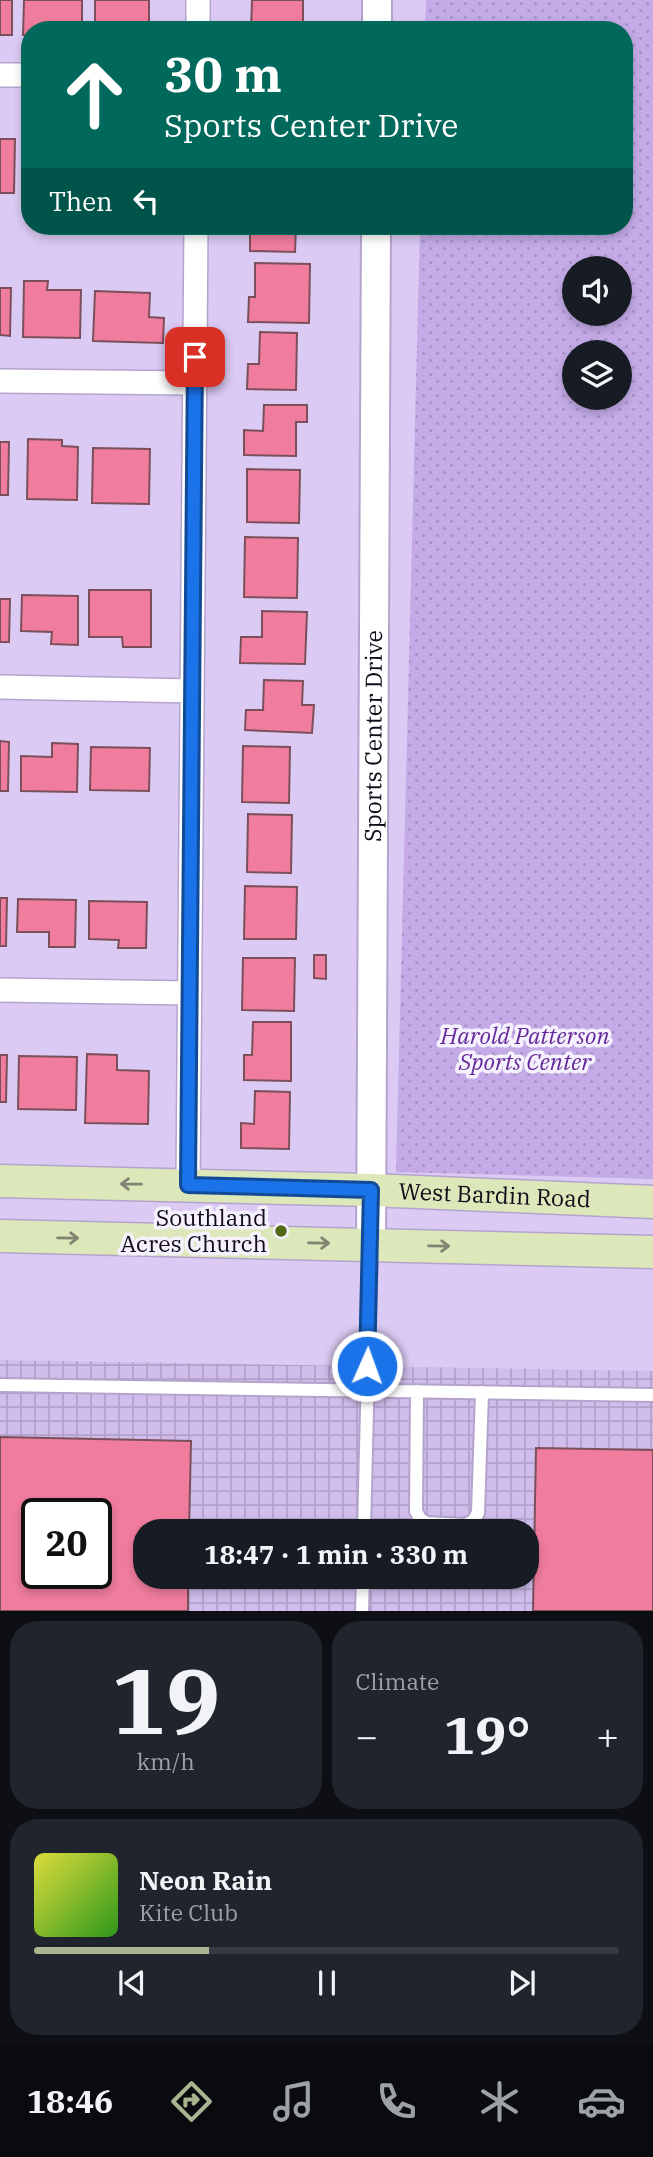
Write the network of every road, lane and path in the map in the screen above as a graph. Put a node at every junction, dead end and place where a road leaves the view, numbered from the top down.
1 (198, 0) edge
2 (377, 0) edge
3 (198, 21) edge
4 (377, 21) edge
5 (0, 75) edge
6 (21, 75) edge
7 (196, 235) edge
8 (376, 235) edge
9 (0, 381) edge
10 (194, 383) junction
11 (0, 687) edge
12 (192, 691) junction
13 (0, 989) edge
14 (189, 993) junction
15 (0, 1181) edge
16 (188, 1185) junction
17 (371, 1190) junction
18 (653, 1202) edge
19 (0, 1236) edge
20 (371, 1245) junction
21 (653, 1252) edge
22 (0, 1385) edge
23 (367, 1391) junction
24 (417, 1391) junction
25 (482, 1392) junction
26 (653, 1395) edge
27 (364, 1519) edge
28 (363, 1589) edge
29 (362, 1611) edge

1 - 3 street
2 - 4 street
5 - 6 street
7 - 10 street
8 - 17 street, Sports Center Drive
9 - 10 street
10 - 12 street
11 - 12 street
12 - 14 street
13 - 14 street
14 - 16 street
16 -> 15 main road, West Bardin Road
16 - 17 main road, West Bardin Road
17 - 18 main road, West Bardin Road
17 - 20 street, Sports Center Drive
19 -> 20 main road
20 -> 21 main road
20 - 23 lane
22 - 23 lane
23 - 24 lane
23 - 27 lane
24 - 25 lane
24 - 25 lane
25 - 26 lane
28 - 29 lane

